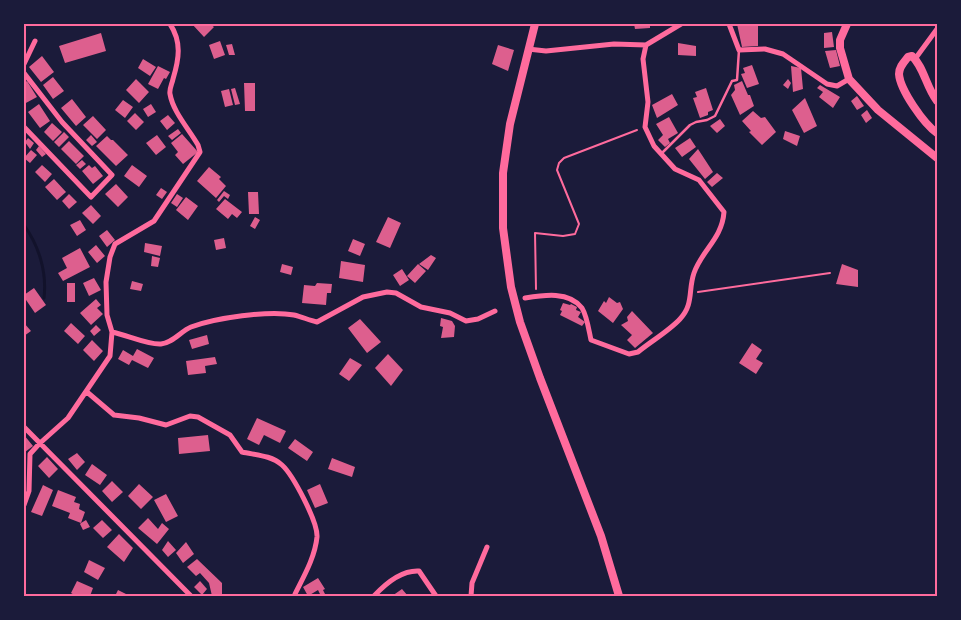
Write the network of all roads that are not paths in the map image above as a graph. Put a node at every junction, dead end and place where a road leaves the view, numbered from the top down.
1 (170, 24) edge
2 (535, 24) edge
3 (681, 24) edge
4 (729, 24) edge
5 (847, 24) edge
6 (937, 29) edge
7 (35, 41) dead end
8 (646, 45) junction
9 (528, 49) junction
10 (739, 50) junction
11 (915, 59) junction
12 (24, 64) edge
13 (24, 73) edge
14 (849, 79) junction
15 (937, 101) edge
16 (24, 127) edge
17 (937, 133) edge
18 (661, 154) junction
19 (937, 158) edge
20 (525, 298) dead end
21 (494, 311) dead end
22 (112, 332) junction
23 (87, 392) junction
24 (24, 427) edge
25 (39, 444) junction
26 (24, 505) edge
27 (487, 548) dead end
28 (191, 596) edge
29 (296, 596) edge
30 (374, 596) edge
31 (436, 596) edge
32 (472, 596) edge
33 (619, 596) edge

1 - 22 street
2 - 9 main road
3 - 8 street
4 - 10 street
5 - 14 main road
6 - 11 street
7 - 12 street
8 - 9 street
8 - 18 street
9 - 33 main road
10 - 14 street
10 - 18 lane
11 - 15 main road
11 - 17 main road
13 - 16 street
14 - 19 main road
18 - 20 street
21 - 22 street
22 - 23 street
23 - 25 street
23 - 29 street
24 - 25 street
25 - 26 street
25 - 28 street
27 - 32 street
30 - 31 street

